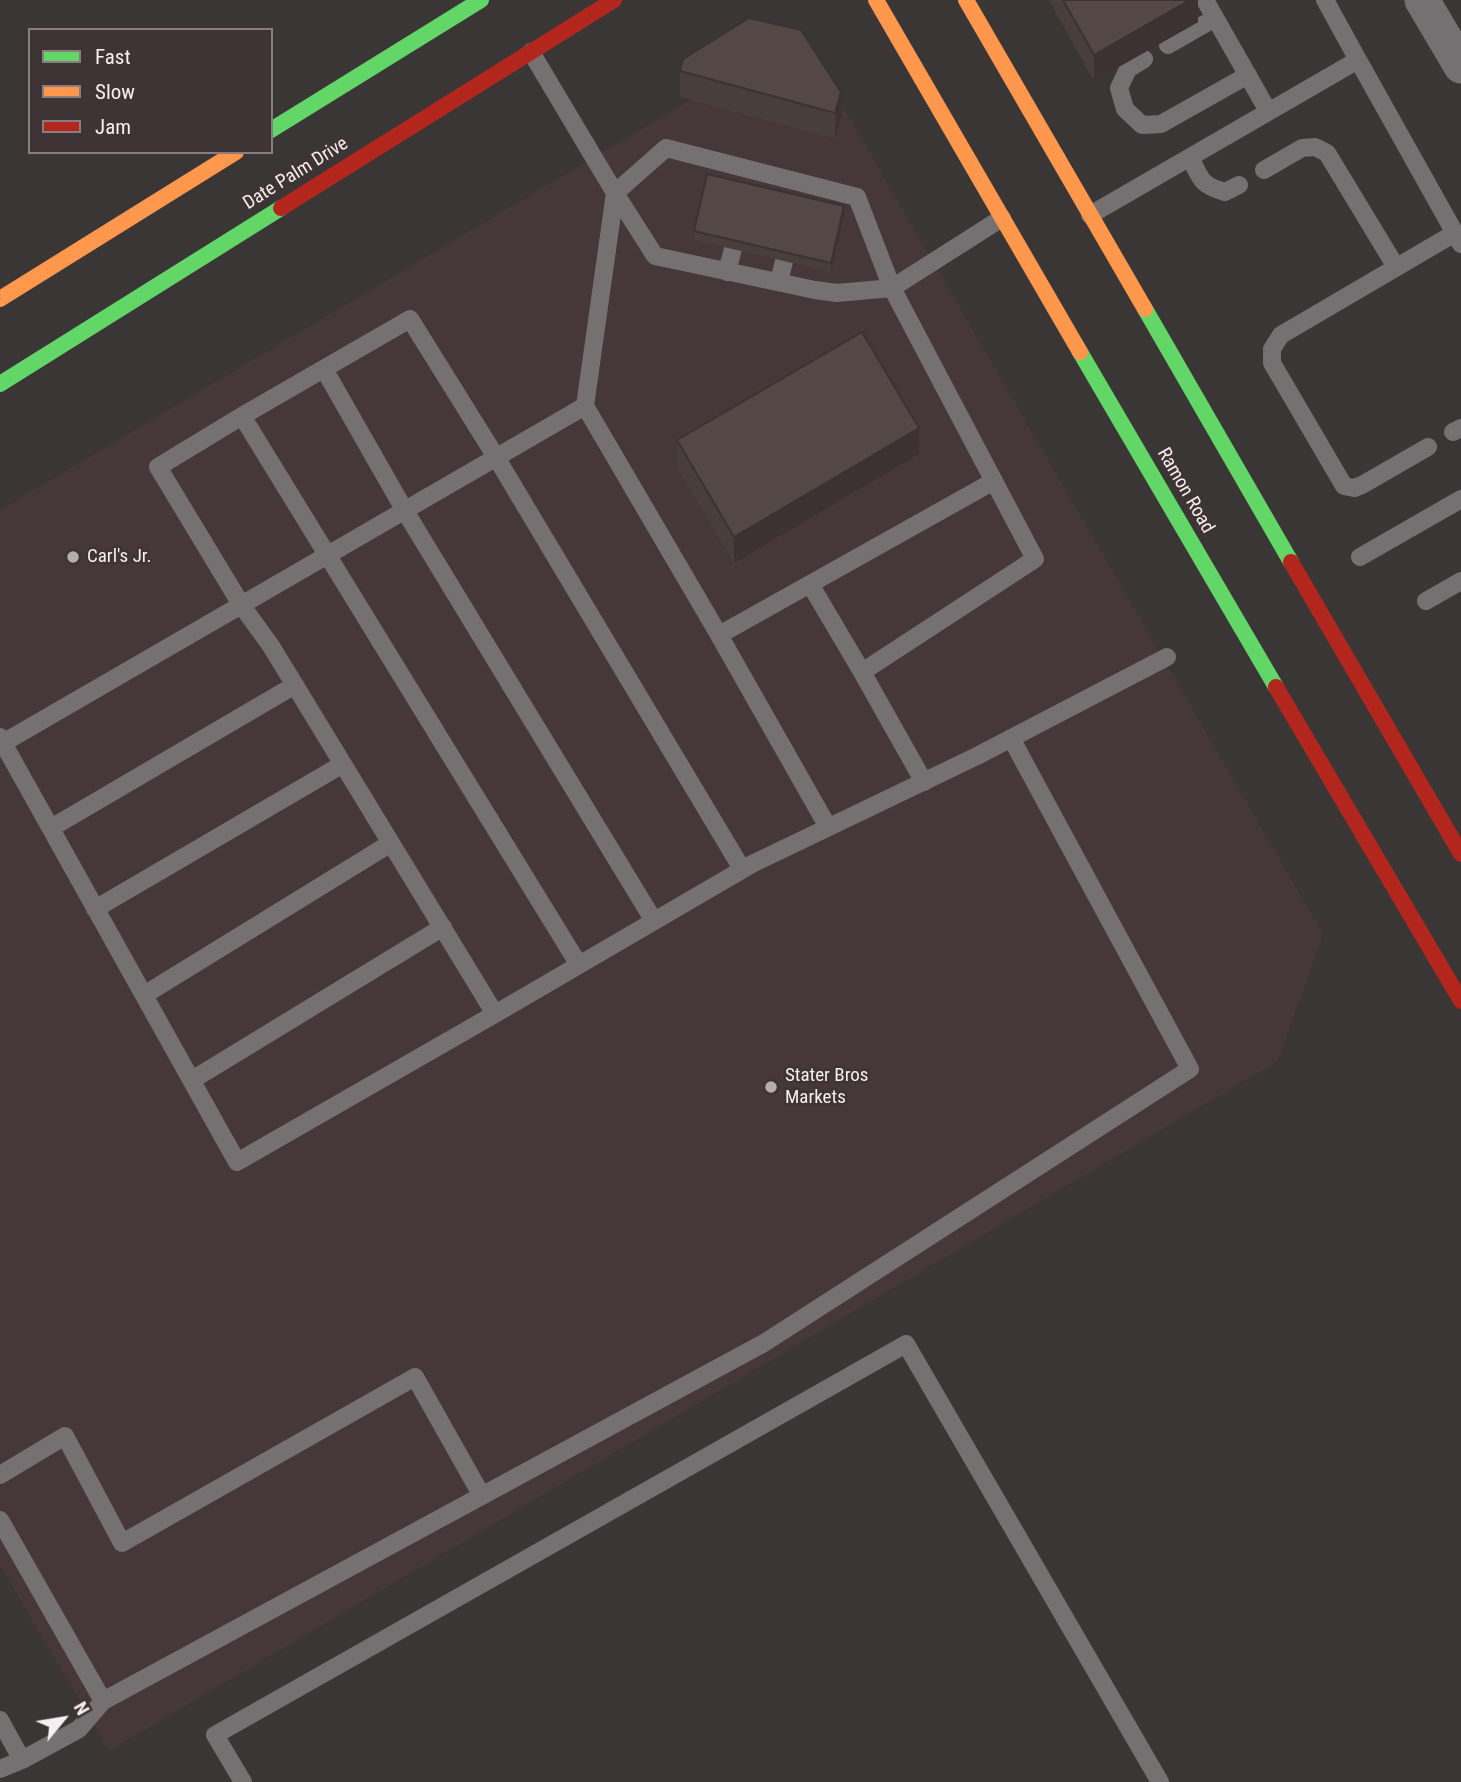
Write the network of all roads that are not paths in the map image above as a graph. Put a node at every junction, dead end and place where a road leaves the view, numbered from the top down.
1 (481, 0) edge
2 (614, 0) edge
3 (876, 0) edge
4 (965, 0) edge
5 (1205, 0) edge
6 (1325, 0) edge
7 (1422, 0) edge
8 (1215, 18) junction
9 (1168, 46) dead end
10 (531, 52) junction
11 (1144, 59) dead end
12 (1358, 60) junction
13 (1461, 66) edge
14 (1248, 75) junction
15 (1268, 111) junction
16 (273, 129) edge
17 (233, 154) edge
18 (1190, 157) junction
19 (1264, 170) dead end
20 (804, 185) junction
21 (1239, 185) dead end
22 (615, 193) junction
23 (799, 205) edge
24 (1090, 215) junction
25 (1002, 218) junction
26 (1458, 239) edge
27 (733, 249) edge
28 (784, 261) edge
29 (1396, 267) junction
30 (727, 272) junction
31 (779, 282) junction
32 (892, 288) junction
33 (0, 299) edge
34 (324, 369) junction
35 (0, 384) edge
36 (585, 406) junction
37 (242, 416) junction
38 (1428, 447) dead end
39 (496, 457) junction
40 (994, 481) junction
41 (1461, 499) edge
42 (405, 511) junction
43 (327, 556) junction
44 (1360, 557) dead end
45 (1461, 581) edge
46 (810, 584) junction
47 (1426, 601) dead end
48 (242, 606) junction
49 (719, 635) junction
50 (1167, 657) dead end
51 (862, 671) junction
52 (295, 685) junction
53 (1011, 738) junction
54 (2, 740) edge
55 (343, 764) junction
56 (924, 782) junction
57 (828, 827) junction
58 (51, 828) junction
59 (391, 843) junction
60 (1461, 854) edge
61 (742, 870) junction
62 (96, 909) junction
63 (654, 921) junction
64 (443, 928) junction
65 (579, 965) junction
66 (144, 995) junction
67 (1461, 1001) edge
68 (495, 1014) junction
69 (192, 1080) junction
70 (0, 1475) edge
71 (482, 1496) junction
72 (0, 1520) edge
73 (103, 1701) junction
74 (0, 1720) edge
75 (22, 1760) junction
76 (0, 1769) edge
77 (243, 1782) edge
78 (1160, 1782) edge

1 - 16 main road
2 - 10 main road, Date Palm Drive
3 - 25 main road, Ramon Road
4 - 24 main road
5 - 8 lane
6 - 12 lane
7 - 13 street
8 - 9 lane
8 - 14 lane
10 - 22 lane
10 - 35 main road, Date Palm Drive
11 - 14 lane
12 - 15 lane
12 - 26 lane
14 - 15 lane
15 - 18 lane
17 - 33 main road
18 - 21 lane
18 - 24 lane
19 - 29 lane
20 - 22 lane
20 - 23 lane
20 - 32 lane
22 - 30 lane
22 - 36 lane
24 - 60 main road
25 - 32 lane
25 - 67 main road, Ramon Road
26 - 29 lane
27 - 30 lane
28 - 31 lane
29 - 38 lane
30 - 31 lane
31 - 32 lane
32 - 40 lane
34 - 37 lane
34 - 39 lane
34 - 42 lane
36 - 39 lane
36 - 49 lane
37 - 43 lane
37 - 48 lane
39 - 42 lane
39 - 61 lane
40 - 46 lane
40 - 51 lane
41 - 44 lane
42 - 43 lane
42 - 63 lane
43 - 48 lane
43 - 65 lane
45 - 47 lane
46 - 49 lane
46 - 51 lane
48 - 52 lane
48 - 54 lane
49 - 57 lane
50 - 53 lane
51 - 56 lane
52 - 55 lane
52 - 58 lane
53 - 56 lane
53 - 71 lane
54 - 58 lane
55 - 59 lane
55 - 62 lane
56 - 57 lane
57 - 61 lane
58 - 62 lane
59 - 64 lane
59 - 66 lane
61 - 63 lane
62 - 66 lane
63 - 65 lane
64 - 68 lane
64 - 69 lane
65 - 68 lane
66 - 69 lane
68 - 69 lane
70 - 71 lane
71 - 73 lane
72 - 73 lane
73 - 75 lane
74 - 75 lane
75 - 76 lane
77 - 78 lane

